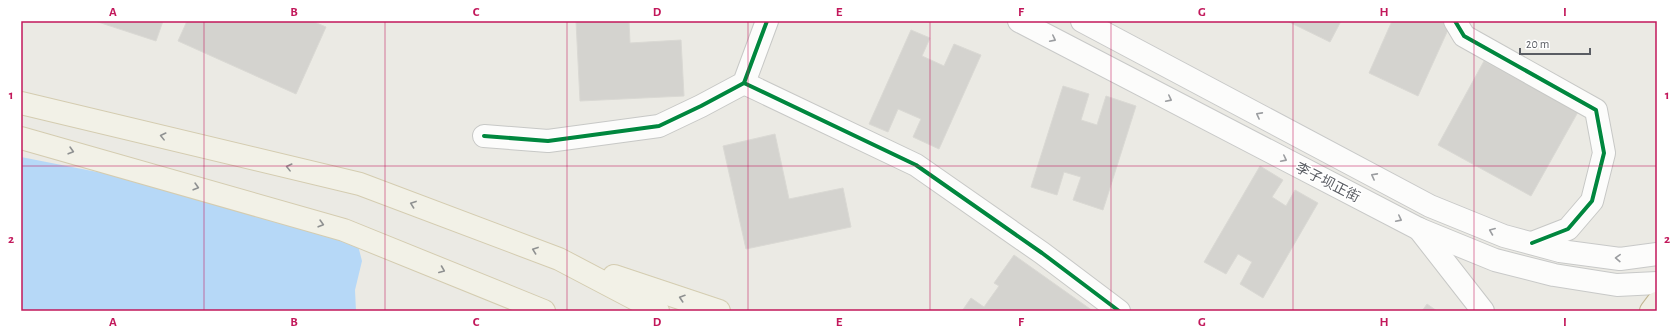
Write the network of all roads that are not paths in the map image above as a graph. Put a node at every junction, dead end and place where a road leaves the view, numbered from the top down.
1 (767, 21) edge
2 (1019, 21) edge
3 (1082, 21) edge
4 (1456, 21) edge
5 (744, 83) junction
6 (21, 103) edge
7 (484, 136) dead end
8 (27, 139) edge
9 (1419, 229) junction
10 (1532, 243) junction
11 (1657, 254) edge
12 (559, 259) junction
13 (1657, 283) edge
14 (1657, 293) edge
15 (1657, 303) edge
16 (544, 311) edge
17 (658, 311) edge
18 (719, 311) edge
19 (1120, 311) edge
20 (1483, 311) edge
21 (1648, 311) edge
22 (1651, 311) edge

1 - 5 main road
2 -> 9 main road, 李子坝正街
10 -> 3 main road, 李子坝正街
4 - 10 main road
5 - 7 main road
5 - 19 main road
12 -> 6 main road
8 -> 16 main road
9 - 13 main road, 李子坝正街
9 - 20 main road
11 -> 10 main road, 李子坝正街
12 - 17 main road
18 -> 12 main road
14 - 21 main road
15 - 22 highway

